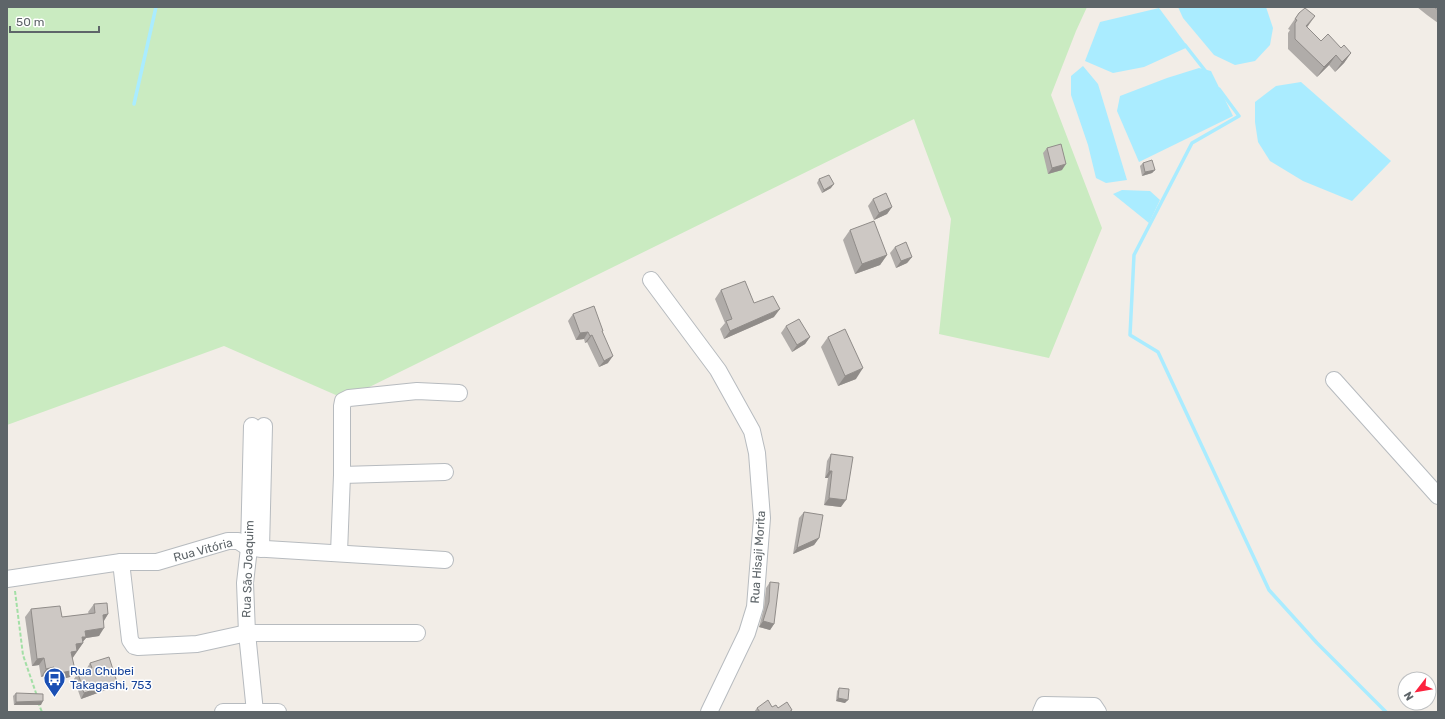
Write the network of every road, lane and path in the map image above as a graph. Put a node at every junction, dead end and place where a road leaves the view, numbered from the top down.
1 (651, 280) dead end
2 (1334, 380) dead end
3 (459, 393) dead end
4 (258, 426) dead end
5 (445, 472) dead end
6 (342, 475) junction
7 (1438, 496) edge
8 (255, 548) junction
9 (339, 553) junction
10 (445, 560) dead end
11 (121, 562) junction
12 (10, 579) edge
13 (247, 633) junction
14 (417, 633) dead end
15 (42, 712) edge
16 (223, 712) edge
17 (255, 712) edge
18 (278, 712) edge
19 (709, 712) edge
20 (1041, 712) edge
21 (1098, 712) edge

1 - 19 street, Rua Hisaji Morita
2 - 7 street
3 - 6 street
4 - 8 street, Rua São Joaquim
5 - 6 street
6 - 9 street
8 - 9 street, Rua Vitória
8 - 11 street, Rua Vitória
8 - 13 street, Rua São Joaquim
9 - 10 street, Rua Vitória
11 - 12 street, Rua Vitória
11 - 13 street
12 - 15 path
13 - 14 street
13 - 17 street, Rua São Joaquim
16 - 17 street
17 - 18 street
20 - 21 street

